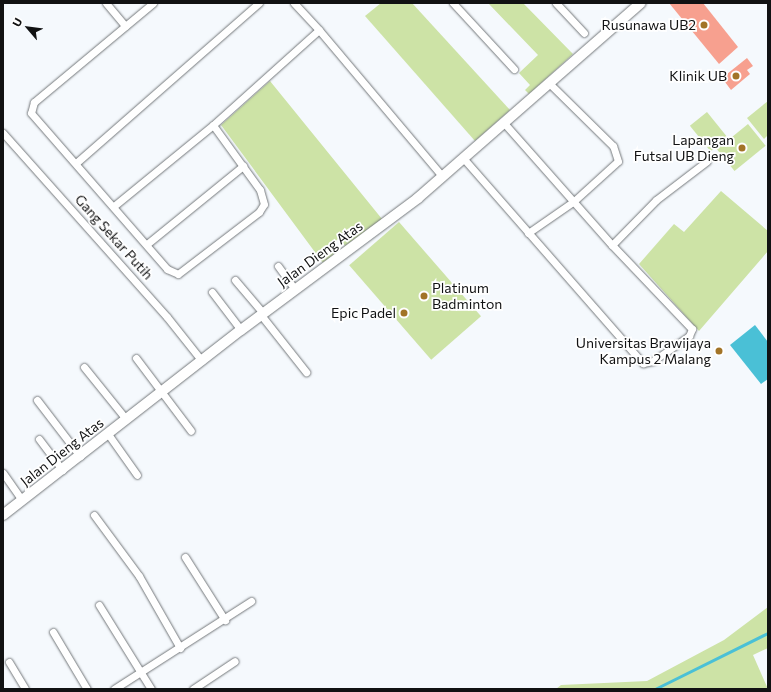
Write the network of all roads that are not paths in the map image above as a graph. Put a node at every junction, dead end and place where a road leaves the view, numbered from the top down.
1 (106, 3) edge
2 (153, 3) edge
3 (259, 3) edge
4 (294, 3) edge
5 (453, 3) edge
6 (556, 3) edge
7 (641, 3) edge
8 (125, 26) junction
9 (319, 30) junction
10 (584, 33) dead end
11 (514, 69) dead end
12 (550, 84) junction
13 (504, 124) junction
14 (213, 125) junction
15 (3, 133) edge
16 (464, 159) junction
17 (706, 161) dead end
18 (76, 163) junction
19 (242, 166) junction
20 (443, 177) junction
21 (574, 201) junction
22 (114, 206) junction
23 (528, 234) junction
24 (147, 244) junction
25 (612, 245) junction
26 (278, 266) dead end
27 (235, 280) dead end
28 (295, 290) junction
29 (212, 292) dead end
30 (262, 314) junction
31 (242, 330) junction
32 (136, 358) dead end
33 (202, 361) junction
34 (84, 367) dead end
35 (306, 372) dead end
36 (160, 392) junction
37 (36, 400) dead end
38 (126, 419) junction
39 (191, 431) dead end
40 (108, 434) junction
41 (39, 439) dead end
42 (80, 456) junction
43 (62, 470) junction
44 (3, 473) edge
45 (137, 475) dead end
46 (22, 500) junction
47 (3, 515) edge
48 (94, 515) dead end
49 (185, 557) dead end
50 (252, 601) dead end
51 (99, 605) dead end
52 (226, 620) junction
53 (53, 632) dead end
54 (180, 648) junction
55 (235, 661) dead end
56 (9, 662) dead end
57 (139, 674) junction
58 (25, 689) edge
59 (87, 689) edge
60 (114, 689) edge
61 (151, 689) edge
62 (193, 689) edge

1 - 8 street
2 - 8 street
3 - 18 street
4 - 9 street
5 - 11 street
6 - 10 street
7 - 12 street, Jalan Dieng Atas
8 - 18 street
9 - 14 street
9 - 20 street
12 - 13 street, Jalan Dieng Atas
12 - 21 street
13 - 16 street, Jalan Dieng Atas
13 - 21 street
14 - 19 street
14 - 22 street
15 - 33 street, Gang Sekar Putih
16 - 20 street, Jalan Dieng Atas
16 - 23 street
17 - 25 street
18 - 22 street
19 - 24 street
19 - 24 street
20 - 28 street, Jalan Dieng Atas
21 - 23 street
21 - 25 street
22 - 24 street
23 - 25 street
26 - 28 street
27 - 30 street
28 - 30 street, Jalan Dieng Atas
29 - 31 street
30 - 31 street, Jalan Dieng Atas
30 - 35 street
31 - 33 street, Jalan Dieng Atas
32 - 36 street
33 - 36 street, Jalan Dieng Atas
34 - 38 street
36 - 38 street, Jalan Dieng Atas
36 - 39 street
37 - 42 street
38 - 40 street, Jalan Dieng Atas
40 - 42 street, Jalan Dieng Atas
40 - 45 street
41 - 43 street
42 - 43 street, Jalan Dieng Atas
43 - 46 street, Jalan Dieng Atas
44 - 46 street
46 - 47 street, Jalan Dieng Atas
48 - 54 street
49 - 52 street
50 - 52 street
51 - 57 street
52 - 54 street
53 - 59 street
54 - 57 street
55 - 62 street
56 - 58 street
57 - 60 street
57 - 61 street

